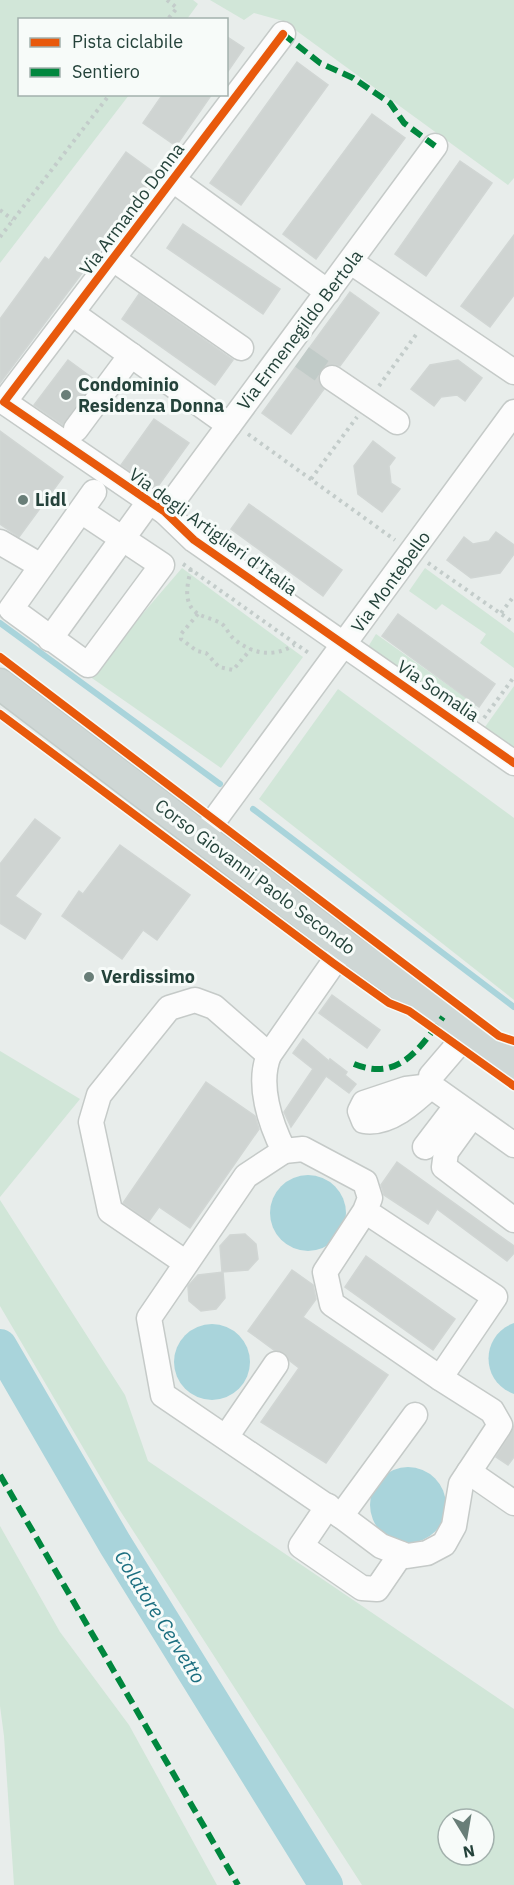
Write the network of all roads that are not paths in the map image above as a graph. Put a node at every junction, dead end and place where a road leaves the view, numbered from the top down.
1 (283, 34) dead end
2 (435, 146) dead end
3 (173, 180) junction
4 (113, 259) junction
5 (351, 262) junction
6 (328, 292) junction
7 (72, 313) junction
8 (241, 348) dead end
9 (132, 355) junction
10 (514, 372) edge
11 (332, 378) tunnel mouth
12 (4, 402) joint
13 (514, 412) edge
14 (397, 422) dead end
15 (230, 424) junction
16 (76, 429) dead end
17 (157, 507) junction
18 (123, 537) junction
19 (0, 542) edge
20 (41, 566) junction
21 (50, 639) junction
22 (335, 639) junction
23 (0, 684) edge
24 (514, 763) edge
25 (202, 837) junction
26 (345, 946) junction
27 (467, 1034) junction
28 (269, 1055) junction
29 (514, 1066) edge
30 (464, 1111) junction
31 (514, 1145) edge
32 (425, 1147) dead end
33 (284, 1151) junction
34 (365, 1211) junction
35 (514, 1220) edge
36 (186, 1263) junction
37 (504, 1294) edge
38 (276, 1364) dead end
39 (440, 1378) junction
40 (415, 1415) dead end
41 (226, 1437) junction
42 (469, 1472) junction
43 (514, 1503) edge
44 (334, 1511) junction
45 (401, 1554) junction

1 - 3 street, Via Armando Donna
2 - 5 street, Via Ermenegildo Bertola
3 - 4 street, Via Armando Donna
3 - 6 street
4 - 7 street, Via Armando Donna
4 - 8 street
5 - 6 street, Via Ermenegildo Bertola
5 - 10 street
6 - 15 street, Via Ermenegildo Bertola
7 - 9 street
7 - 12 street, Via Armando Donna
9 - 15 street
9 - 16 street
11 - 14 street
12 - 17 street, Via degli Artiglieri d'Italia
13 - 22 street, Via Montebello
15 - 17 street, Via Ermenegildo Bertola
17 - 18 street, Via Ermenegildo Bertola
17 - 22 street, Via degli Artiglieri d'Italia
18 - 20 street
18 - 21 street, Via Ermenegildo Bertola
18 - 21 street
19 - 20 street
20 - 21 street
22 - 24 street, Via Somalia
22 - 25 street, Via Montebello
23 - 25 main road, Corso Giovanni Paolo Secondo
25 - 26 main road, Corso Giovanni Paolo Secondo
26 - 27 main road, Corso Giovanni Paolo Secondo
26 - 28 street
27 - 29 main road, Corso Giovanni Paolo Secondo
27 - 30 street
28 - 33 street
28 - 36 street
30 - 31 street
30 - 32 street
30 - 35 street
33 - 34 street
33 - 36 street
34 - 37 street
34 - 39 street
36 - 41 street
37 - 39 street
38 - 41 street
39 - 42 street
40 - 44 street
41 - 44 street
42 - 43 street
42 - 45 street
44 - 45 street
44 - 45 street

